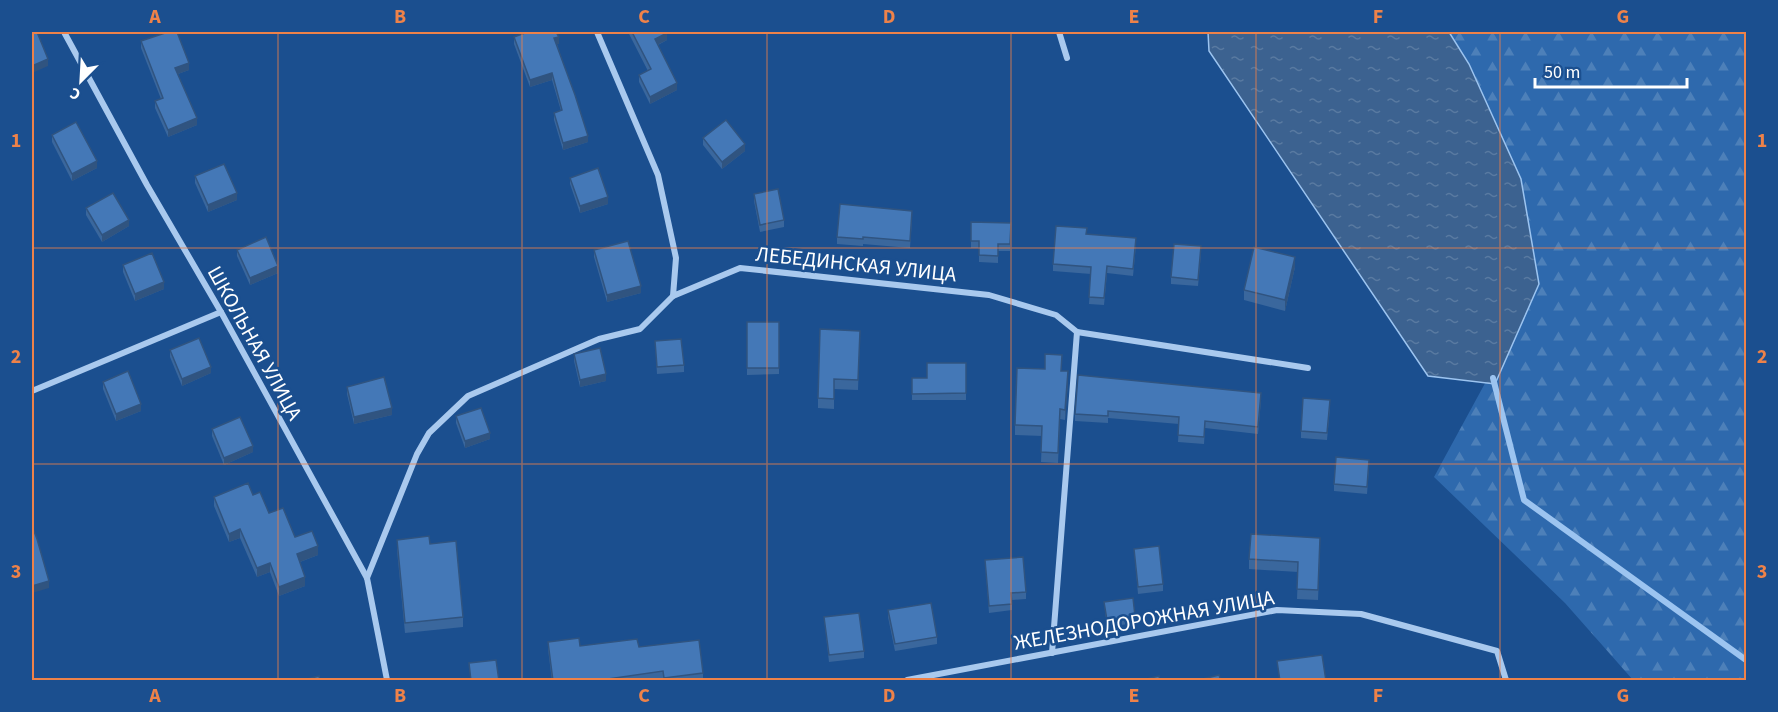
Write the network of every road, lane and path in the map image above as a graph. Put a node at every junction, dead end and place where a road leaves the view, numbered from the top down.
1 (64, 32) edge
2 (597, 32) edge
3 (1059, 32) edge
4 (1067, 58) dead end
5 (673, 296) junction
6 (221, 312) junction
7 (1077, 332) junction
8 (1308, 368) dead end
9 (32, 391) edge
10 (367, 578) junction
11 (1052, 653) junction
12 (387, 681) edge
13 (907, 681) edge
14 (1506, 681) edge

1 - 6 street, ШКОЛЬНАЯ УЛИЦА
2 - 5 street
3 - 4 street
5 - 7 street, ЛЕБЕДИНСКАЯ УЛИЦА
5 - 10 street
6 - 9 street
6 - 10 street, ШКОЛЬНАЯ УЛИЦА
7 - 8 street, ЛЕБЕДИНСКАЯ УЛИЦА
7 - 11 street
10 - 12 street, ШКОЛЬНАЯ УЛИЦА
11 - 13 street, ЖЕЛЕЗНОДОРОЖНАЯ УЛИЦА
11 - 14 street, ЖЕЛЕЗНОДОРОЖНАЯ УЛИЦА

